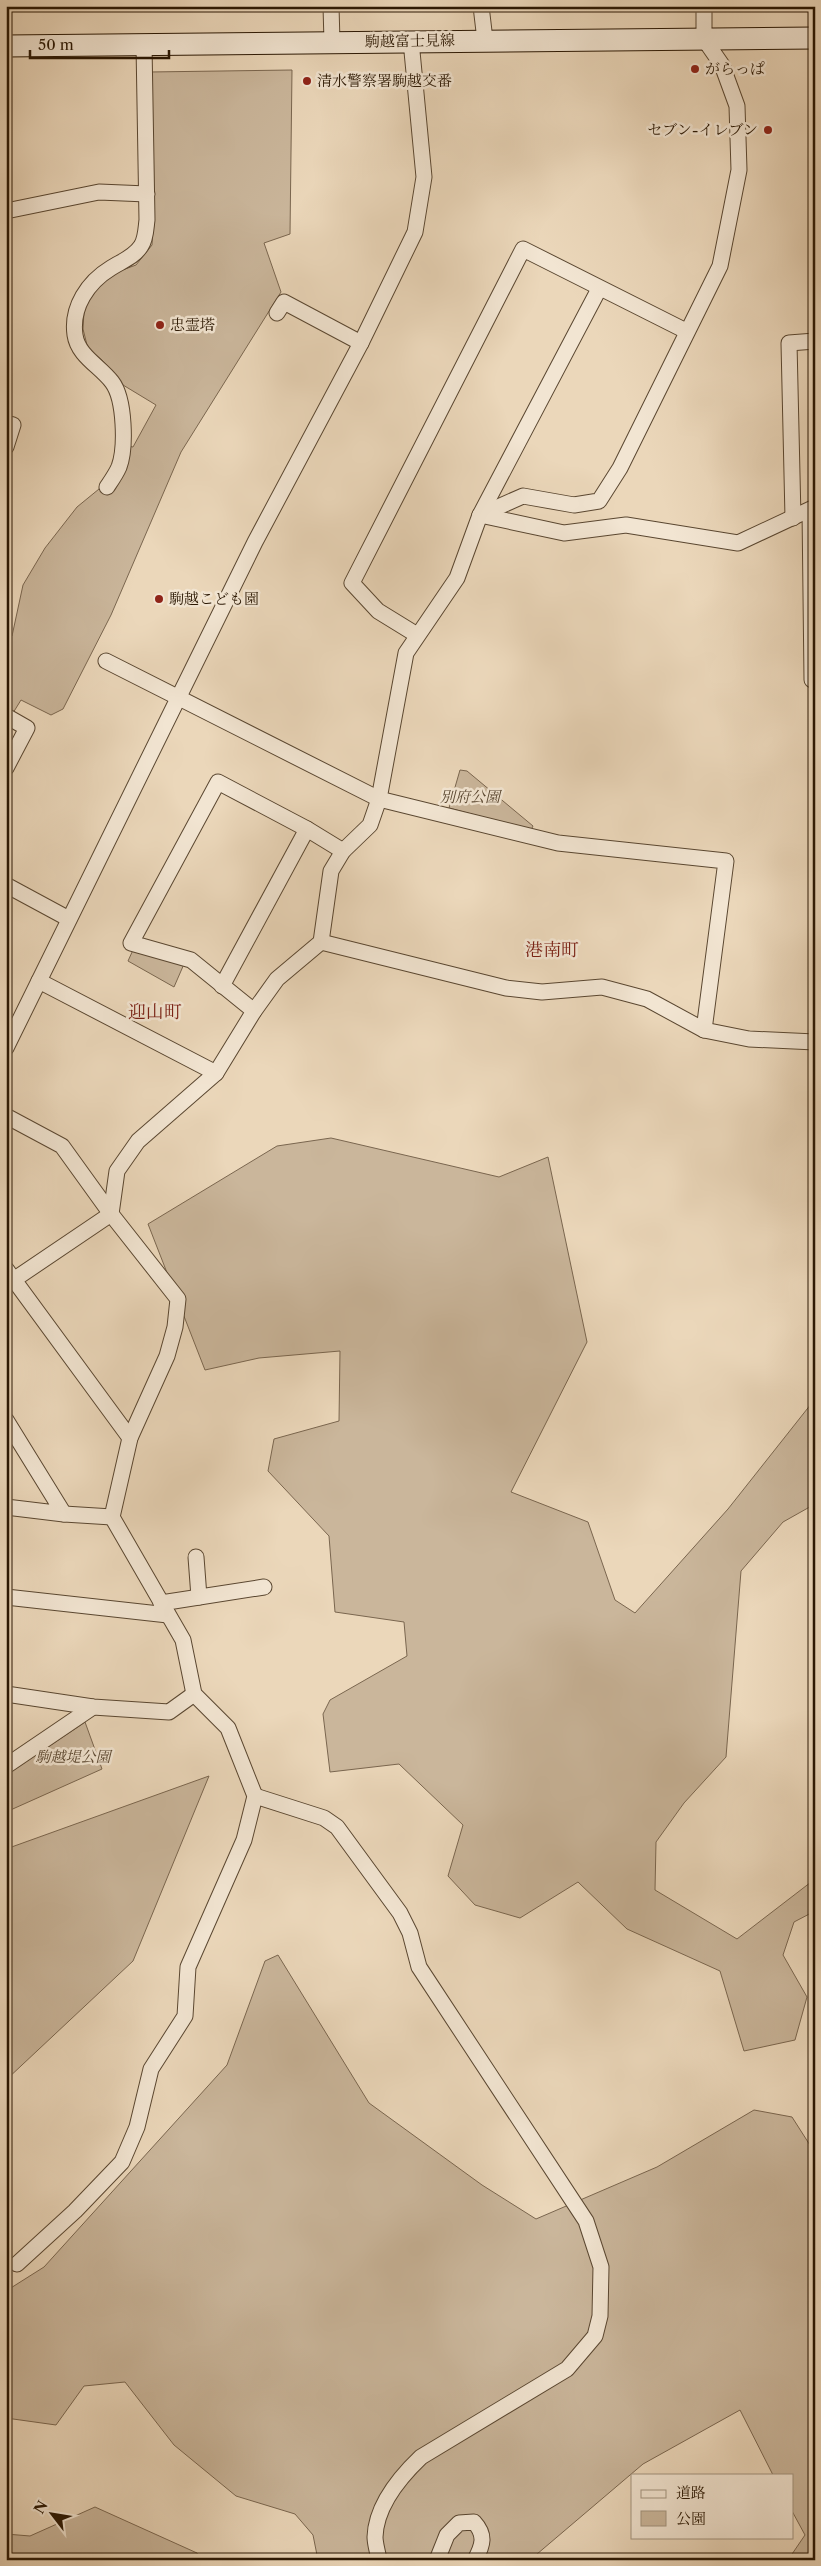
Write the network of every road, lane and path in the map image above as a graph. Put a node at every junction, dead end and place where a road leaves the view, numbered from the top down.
1 (332, 6) edge
2 (481, 6) edge
3 (704, 6) edge
4 (815, 38) edge
5 (704, 39) junction
6 (485, 40) junction
7 (411, 41) junction
8 (332, 42) junction
9 (144, 45) junction
10 (6, 46) edge
11 (147, 194) junction
12 (6, 211) edge
13 (599, 289) junction
14 (277, 313) dead end
15 (686, 331) junction
16 (815, 341) edge
17 (361, 343) junction
18 (6, 423) edge
19 (6, 447) edge
20 (107, 487) dead end
21 (812, 508) edge
22 (480, 515) junction
23 (793, 518) junction
24 (417, 635) junction
25 (106, 661) dead end
26 (812, 680) dead end
27 (177, 698) junction
28 (14, 717) edge
29 (6, 768) edge
30 (379, 799) junction
31 (308, 829) junction
32 (343, 851) junction
33 (6, 886) edge
34 (68, 919) junction
35 (321, 942) junction
36 (39, 981) junction
37 (222, 986) junction
38 (254, 1011) junction
39 (704, 1030) junction
40 (815, 1042) edge
41 (6, 1048) edge
42 (216, 1074) junction
43 (6, 1116) edge
44 (111, 1214) junction
45 (9, 1278) edge
46 (6, 1420) edge
47 (130, 1438) junction
48 (6, 1507) edge
49 (64, 1514) junction
50 (112, 1517) junction
51 (196, 1557) dead end
52 (264, 1587) dead end
53 (199, 1597) junction
54 (6, 1598) edge
55 (165, 1609) junction
56 (6, 1694) edge
57 (194, 1694) junction
58 (93, 1706) junction
59 (6, 1766) edge
60 (255, 1796) junction
61 (17, 2264) dead end
62 (379, 2560) edge
63 (437, 2560) edge
64 (474, 2560) edge

1 - 8 street
2 - 6 street
3 - 5 street
4 - 5 main road, 駒越富士見線
5 - 6 main road, 駒越富士見線
5 - 15 street
6 - 7 main road, 駒越富士見線
7 - 8 main road, 駒越富士見線
7 - 17 street
8 - 9 main road, 駒越富士見線
9 - 10 main road, 駒越富士見線
9 - 11 street
11 - 12 street
11 - 20 street
13 - 15 street
13 - 22 street
13 - 24 street
14 - 17 street
15 - 22 street
16 - 23 street
17 - 27 street
18 - 19 street
21 - 23 street
21 - 26 street
22 - 23 street
22 - 24 street
24 - 30 street
25 - 27 street
27 - 30 street
27 - 34 street
28 - 29 street
30 - 32 street
30 - 39 street
31 - 32 street
31 - 37 street
31 - 37 street
32 - 35 street
33 - 34 street
34 - 36 street
35 - 38 street
35 - 39 street
36 - 41 street
36 - 42 street
37 - 38 street
38 - 42 street
39 - 40 street
42 - 44 street
43 - 44 street
44 - 45 street
44 - 47 street
45 - 47 street
46 - 49 street
47 - 50 street
48 - 49 street
49 - 50 street
50 - 55 street
51 - 53 street
52 - 53 street
53 - 55 street
54 - 55 street
55 - 57 street
56 - 58 street
57 - 58 street
57 - 60 street
58 - 59 street
60 - 61 street
60 - 62 street
63 - 64 street

